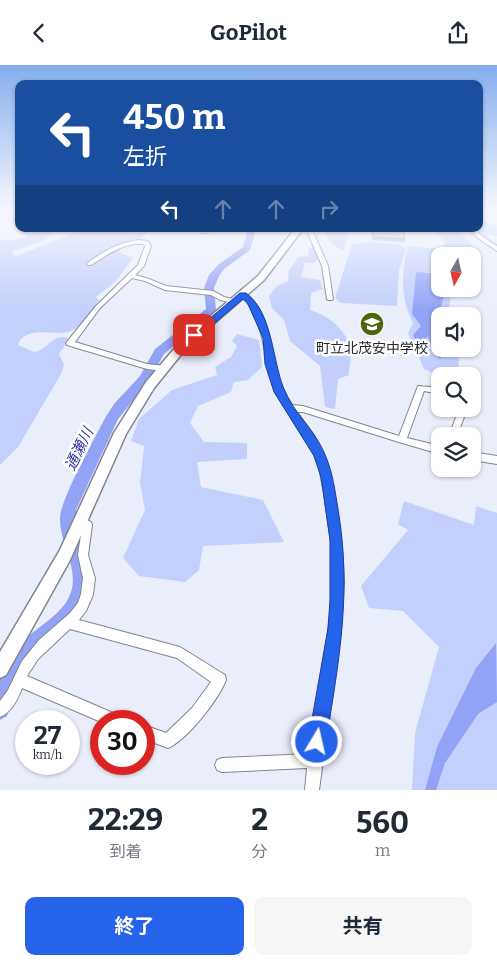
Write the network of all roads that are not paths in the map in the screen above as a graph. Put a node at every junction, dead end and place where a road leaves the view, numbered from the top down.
1 (132, 243) edge
2 (144, 243) edge
3 (289, 243) edge
4 (316, 243) edge
5 (89, 264) dead end
6 (130, 276) junction
7 (238, 298) junction
8 (330, 299) dead end
9 (160, 367) junction
10 (431, 390) edge
11 (290, 408) junction
12 (402, 440) junction
13 (431, 448) edge
14 (481, 457) edge
15 (497, 460) edge
16 (79, 525) junction
17 (69, 623) junction
18 (0, 669) edge
19 (20, 680) junction
20 (4, 707) edge
21 (90, 710) edge
22 (155, 736) edge
23 (314, 761) junction
24 (222, 765) dead end
25 (312, 790) edge

1 - 5 street
2 - 6 street
3 - 7 street
4 - 8 street
6 - 7 street
6 - 9 street
7 - 9 street
7 - 11 street
9 - 16 street
10 - 12 street
11 - 12 street
11 - 23 street
12 - 13 street
14 - 15 street
16 - 17 street
16 - 18 street
17 - 19 street
17 - 22 street
19 - 20 street
19 - 21 street
23 - 24 street
23 - 25 street

